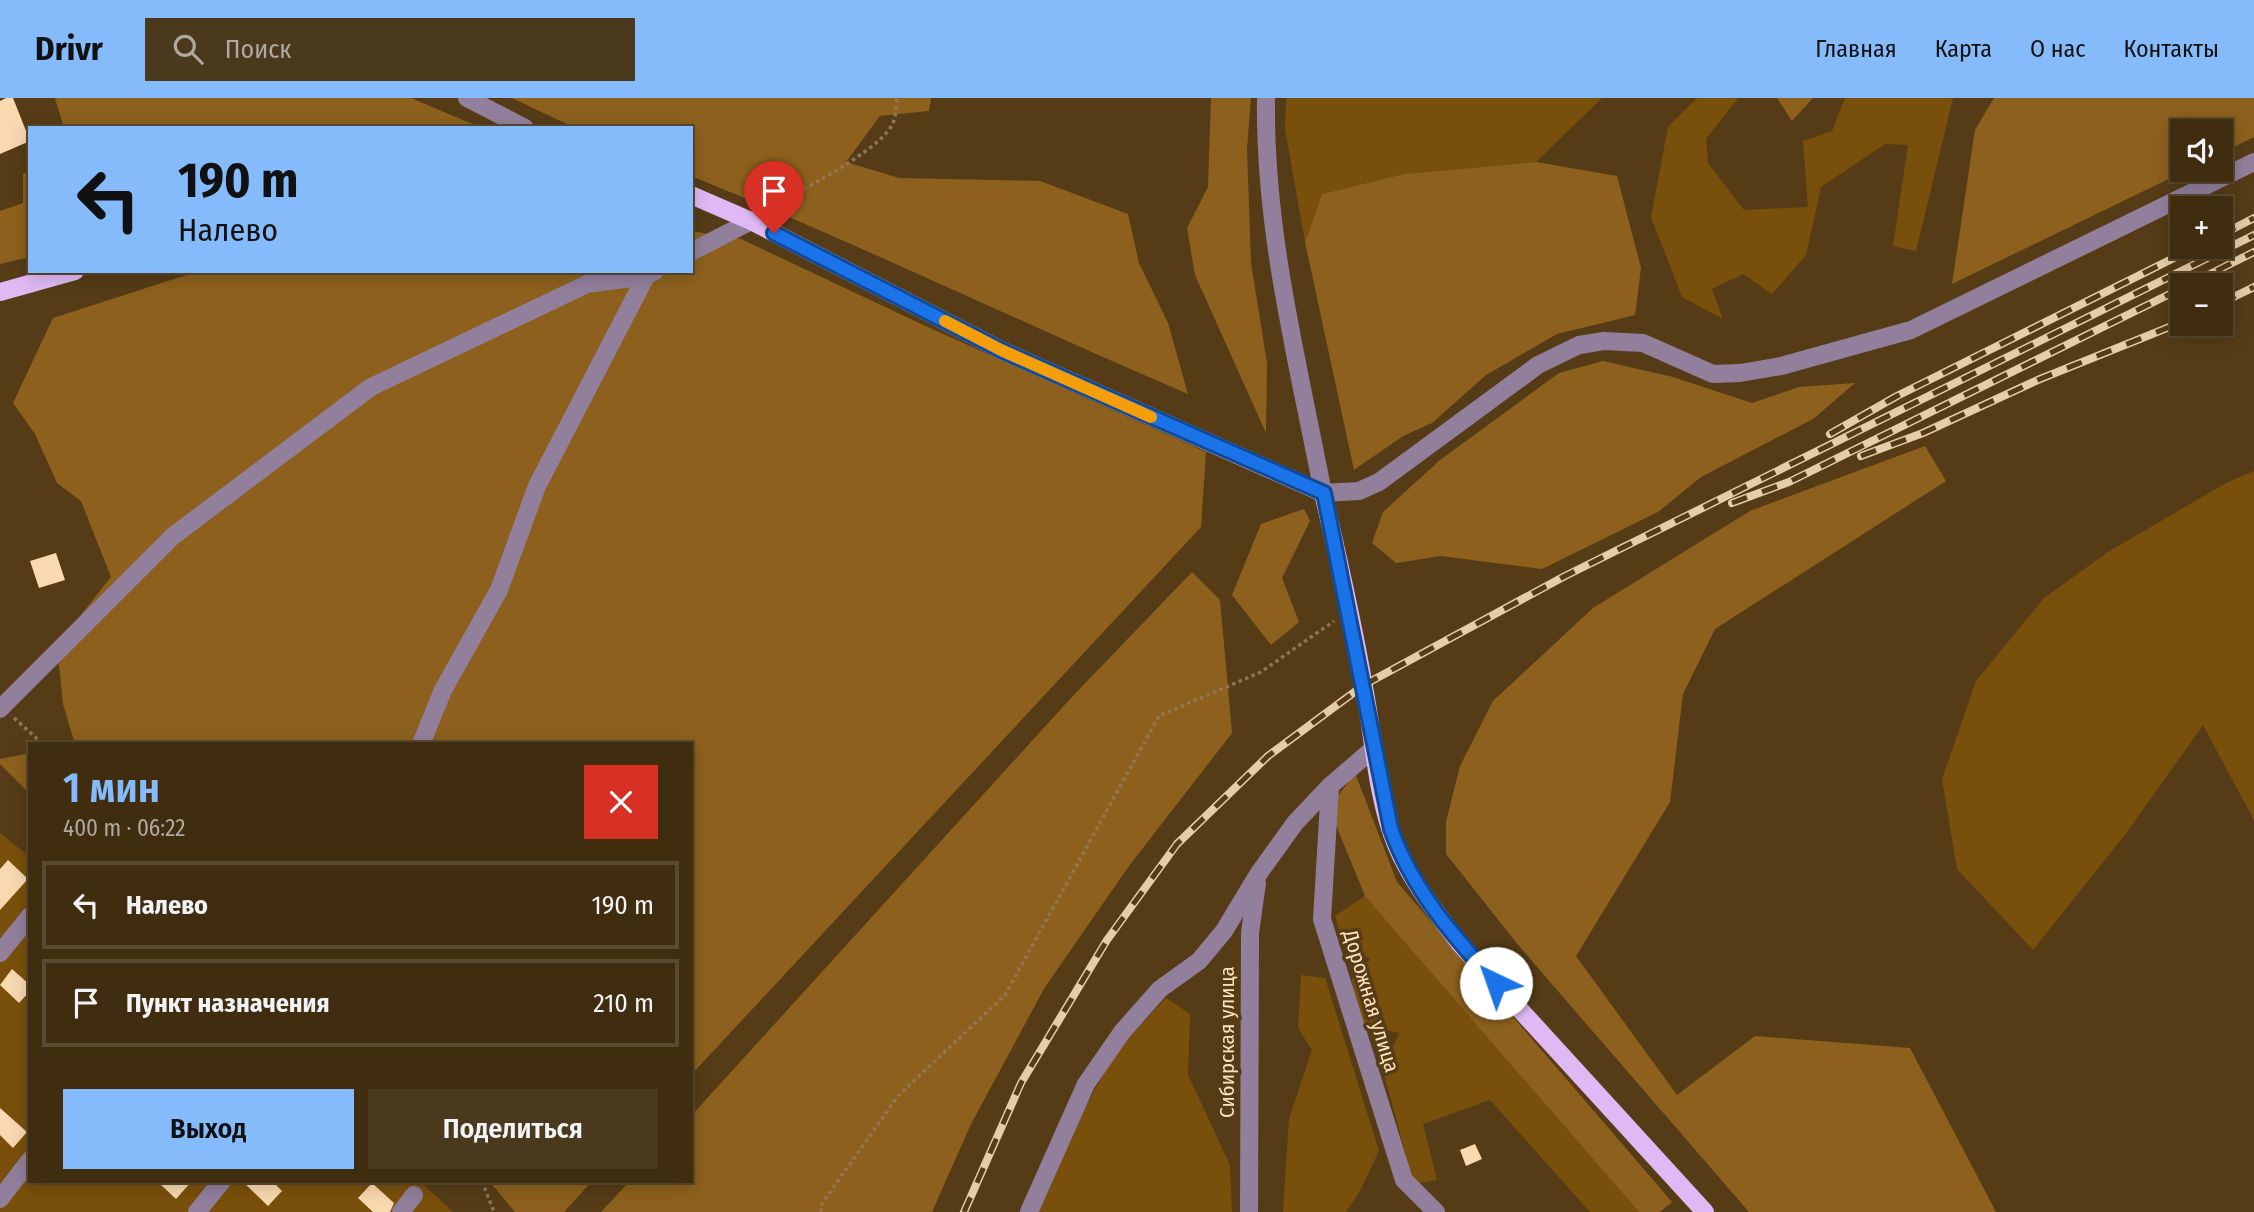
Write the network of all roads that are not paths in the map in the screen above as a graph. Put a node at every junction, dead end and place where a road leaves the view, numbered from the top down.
1 (467, 98) edge
2 (1266, 98) edge
3 (520, 126) edge
4 (2254, 162) edge
5 (693, 196) edge
6 (751, 221) junction
7 (693, 251) edge
8 (68, 273) edge
9 (651, 274) edge
10 (0, 292) edge
11 (1324, 493) junction
12 (4, 713) edge
13 (422, 742) edge
14 (1374, 748) junction
15 (1330, 786) junction
16 (1259, 873) junction
17 (28, 918) edge
18 (0, 953) edge
19 (28, 1163) edge
20 (220, 1183) edge
21 (414, 1195) dead end
22 (0, 1199) edge
23 (197, 1212) edge
24 (401, 1212) edge
25 (1029, 1212) edge
26 (1249, 1212) edge
27 (1436, 1212) edge
28 (1705, 1212) edge

1 - 3 street
2 - 11 street
4 - 11 street
5 - 6 main road
6 - 7 street
6 - 11 main road
8 - 10 main road
9 - 12 street
9 - 13 street
11 - 14 main road
14 - 15 street
14 - 28 main road
15 - 16 street
15 - 27 street, Дорожная улица
16 - 25 street
16 - 26 street, Сибирская улица
17 - 18 street
19 - 22 street
20 - 23 street
21 - 24 street

